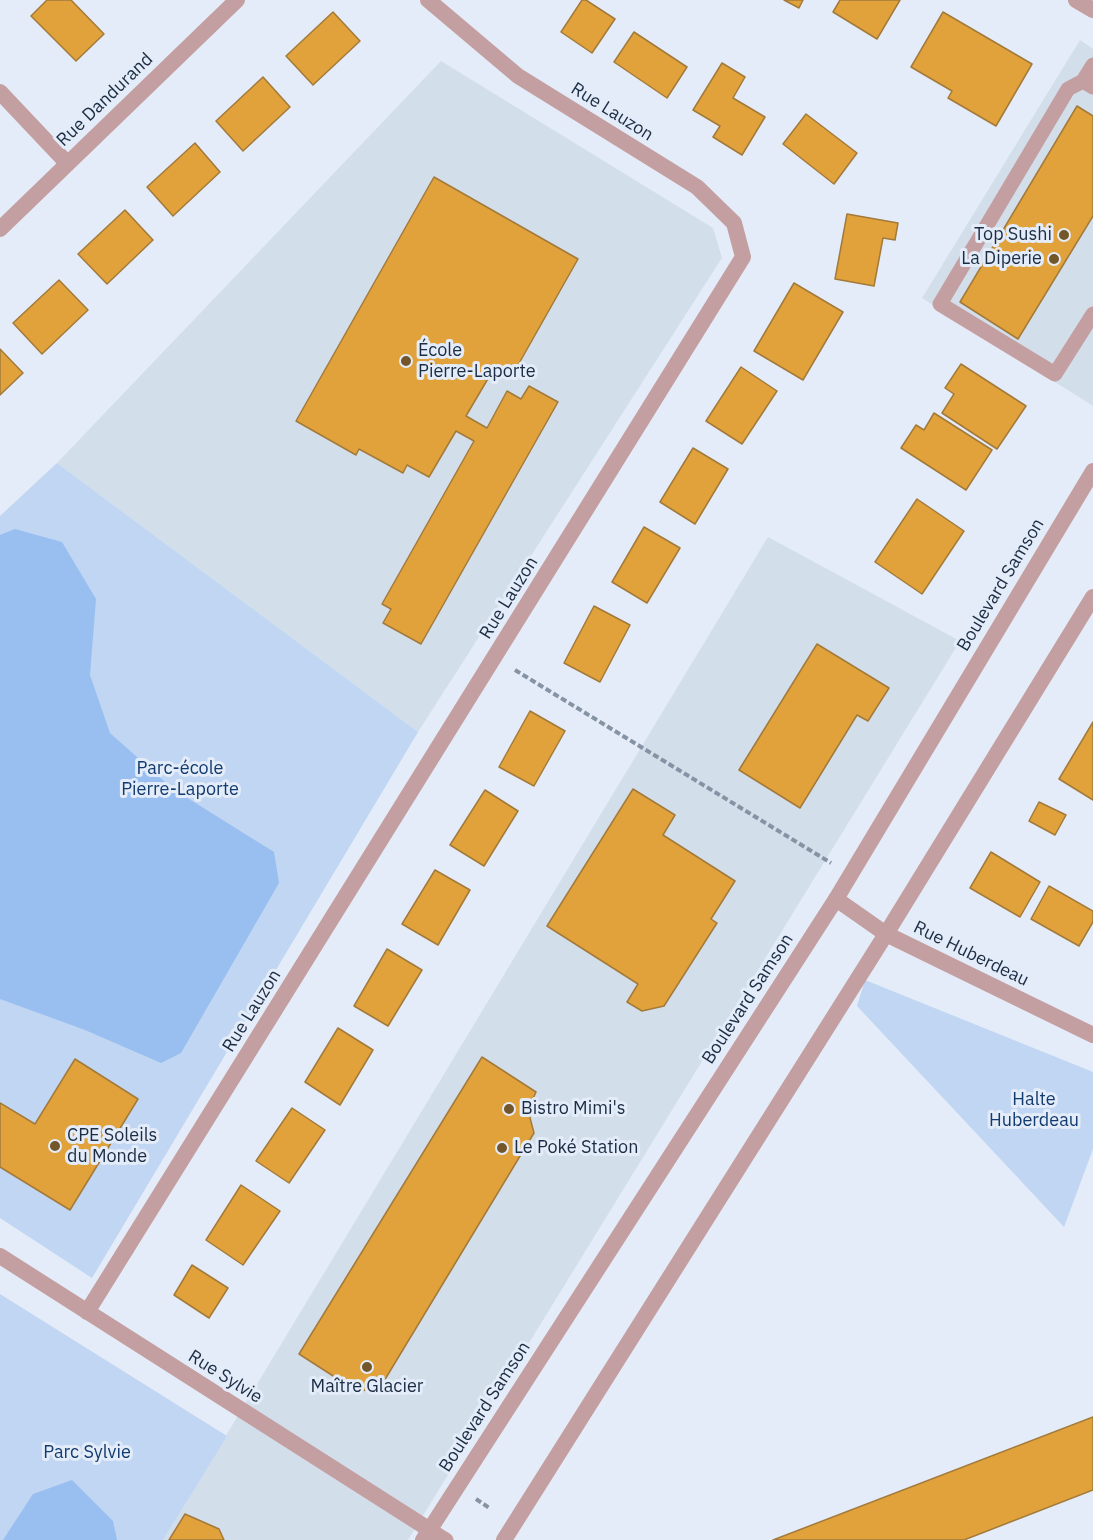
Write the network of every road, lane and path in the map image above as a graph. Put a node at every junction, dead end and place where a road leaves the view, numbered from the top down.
1 (237, 0) edge
2 (428, 0) edge
3 (1076, 0) edge
4 (1093, 10) edge
5 (1093, 64) edge
6 (1088, 84) edge
7 (0, 92) edge
8 (68, 163) junction
9 (0, 229) edge
10 (1093, 314) edge
11 (1093, 471) edge
12 (1093, 597) edge
13 (515, 670) dead end
14 (837, 867) dead end
15 (836, 899) junction
16 (886, 934) junction
17 (1093, 1035) edge
18 (0, 1256) edge
19 (87, 1312) junction
20 (473, 1496) dead end
21 (491, 1509) dead end
22 (427, 1535) edge
23 (446, 1540) edge
24 (504, 1540) edge

1 - 8 street, Rue Dandurand
2 - 19 street, Rue Lauzon
3 - 4 street
5 - 6 lane
6 - 10 lane
7 - 8 street
8 - 9 street, Rue Dandurand
11 - 15 street, Boulevard Samson
12 - 16 street
13 - 14 path
15 - 16 street, Rue Huberdeau
15 - 22 street, Boulevard Samson
16 - 17 street, Rue Huberdeau
16 - 24 street
18 - 19 street, Rue Sylvie
19 - 22 street, Rue Sylvie
20 - 21 path
22 - 23 lane

